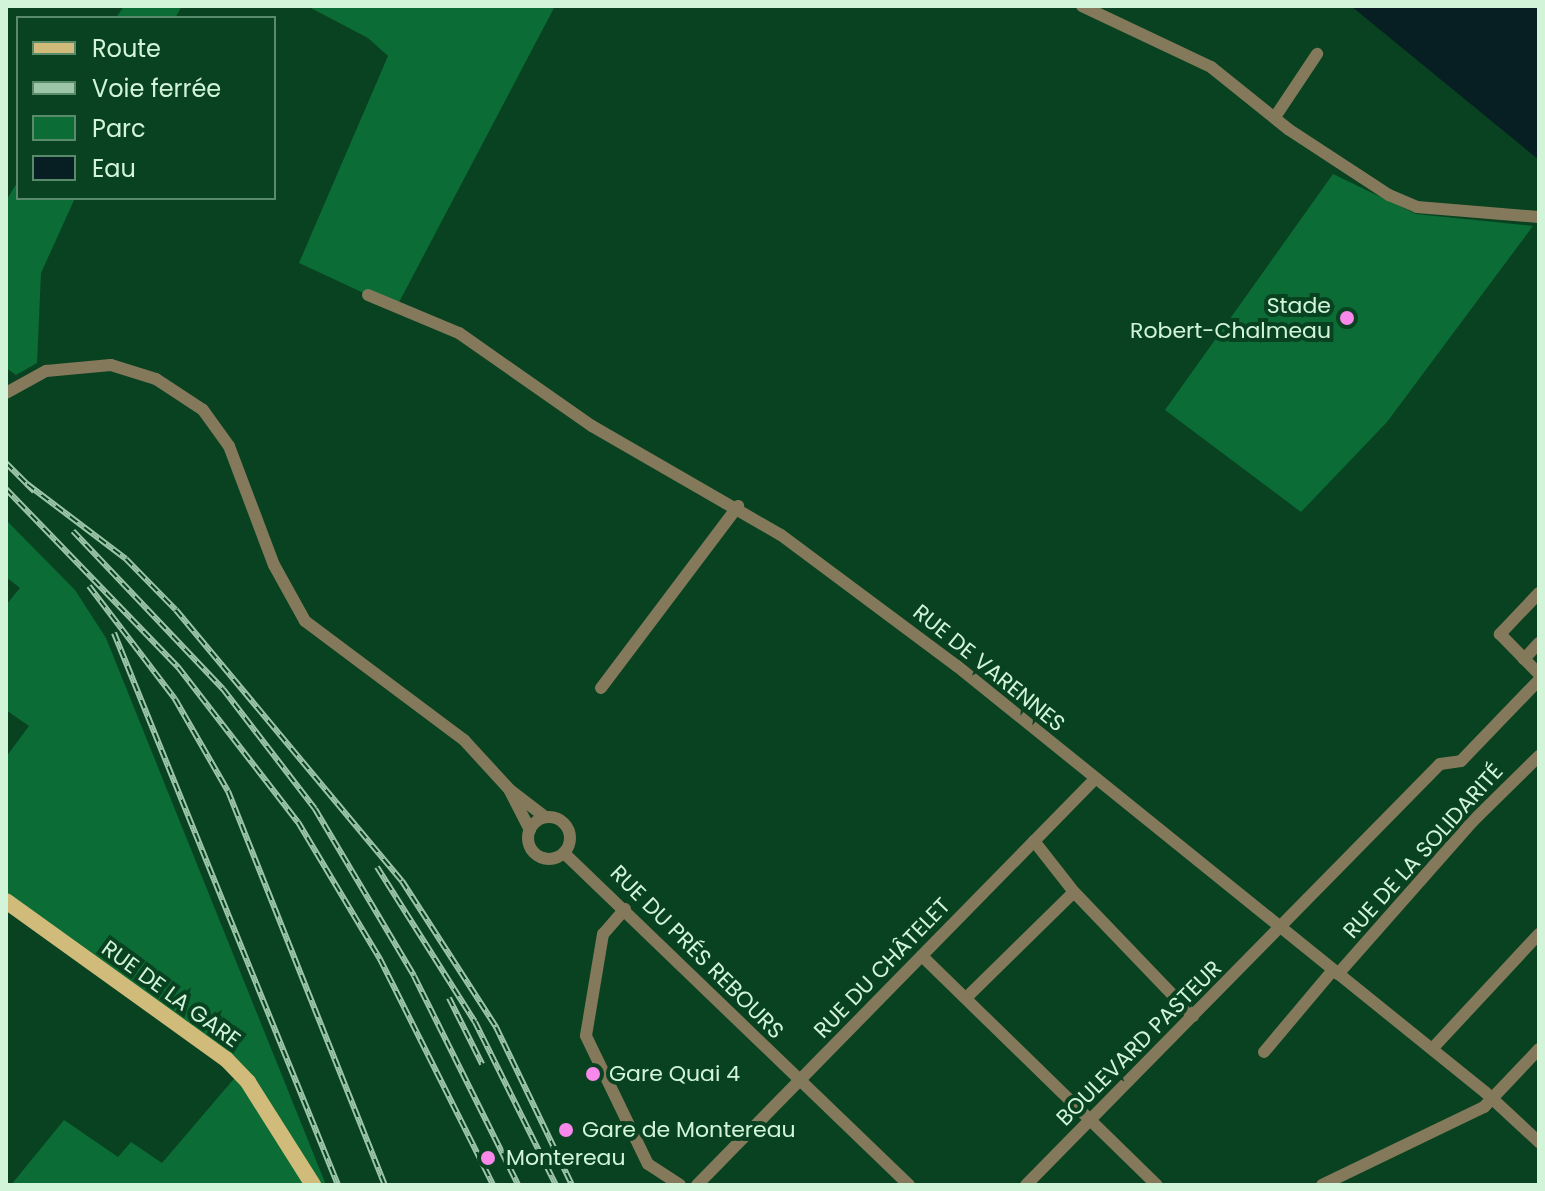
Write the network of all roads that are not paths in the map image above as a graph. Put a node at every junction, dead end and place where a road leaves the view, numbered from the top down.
1 (1082, 6) edge
2 (1317, 54) dead end
3 (1275, 117) junction
4 (1539, 217) edge
5 (368, 295) dead end
6 (6, 393) edge
7 (738, 506) junction
8 (1539, 593) edge
9 (1539, 643) edge
10 (1524, 659) junction
11 (1539, 677) edge
12 (601, 688) dead end
13 (1539, 756) edge
14 (1095, 779) junction
15 (509, 789) junction
16 (545, 817) junction
17 (530, 830) junction
18 (1034, 841) junction
19 (564, 853) junction
20 (1074, 892) junction
21 (6, 901) edge
22 (625, 909) junction
23 (1281, 928) junction
24 (1539, 934) edge
25 (922, 956) junction
26 (1336, 972) junction
27 (966, 998) junction
28 (1193, 1016) junction
29 (1432, 1049) junction
30 (1539, 1049) edge
31 (1264, 1052) dead end
32 (798, 1082) junction
33 (1492, 1098) junction
34 (1090, 1120) junction
35 (1539, 1142) edge
36 (313, 1185) edge
37 (680, 1185) edge
38 (697, 1185) edge
39 (909, 1185) edge
40 (1026, 1185) edge
41 (1157, 1185) edge
42 (1322, 1185) edge

1 - 3 street
2 - 3 street
3 - 4 street
5 - 7 street, RUE DE VARENNES
6 - 15 street
7 - 12 street
7 - 14 street, RUE DE VARENNES
8 - 10 street
9 - 10 street
10 - 11 street
11 - 23 street
13 - 26 street, RUE DE LA SOLIDARITÉ
14 - 18 street, RUE DU CHÂTELET
14 - 23 street, RUE DE VARENNES
15 - 16 street
15 - 17 street
16 - 17 street
16 - 19 street
17 - 19 street
18 - 20 street
18 - 25 street, RUE DU CHÂTELET
19 - 22 street, RUE DU PRÉS REBOURS
20 - 27 street
20 - 28 street
21 - 36 main road, RUE DE LA GARE
22 - 32 street, RUE DU PRÉS REBOURS
22 - 37 street
23 - 26 street, RUE DE VARENNES
23 - 28 street, BOULEVARD PASTEUR
24 - 29 street
25 - 27 street
25 - 32 street, RUE DU CHÂTELET
26 - 29 street, RUE DE VARENNES
26 - 31 street, RUE DE LA SOLIDARITÉ
27 - 34 street
28 - 34 street, BOULEVARD PASTEUR
29 - 33 street, RUE DE VARENNES
30 - 33 street
32 - 38 street, RUE DU CHÂTELET
32 - 39 street, RUE DU PRÉS REBOURS
33 - 35 street, RUE DE VARENNES
33 - 42 street
34 - 40 street, BOULEVARD PASTEUR
34 - 41 street

